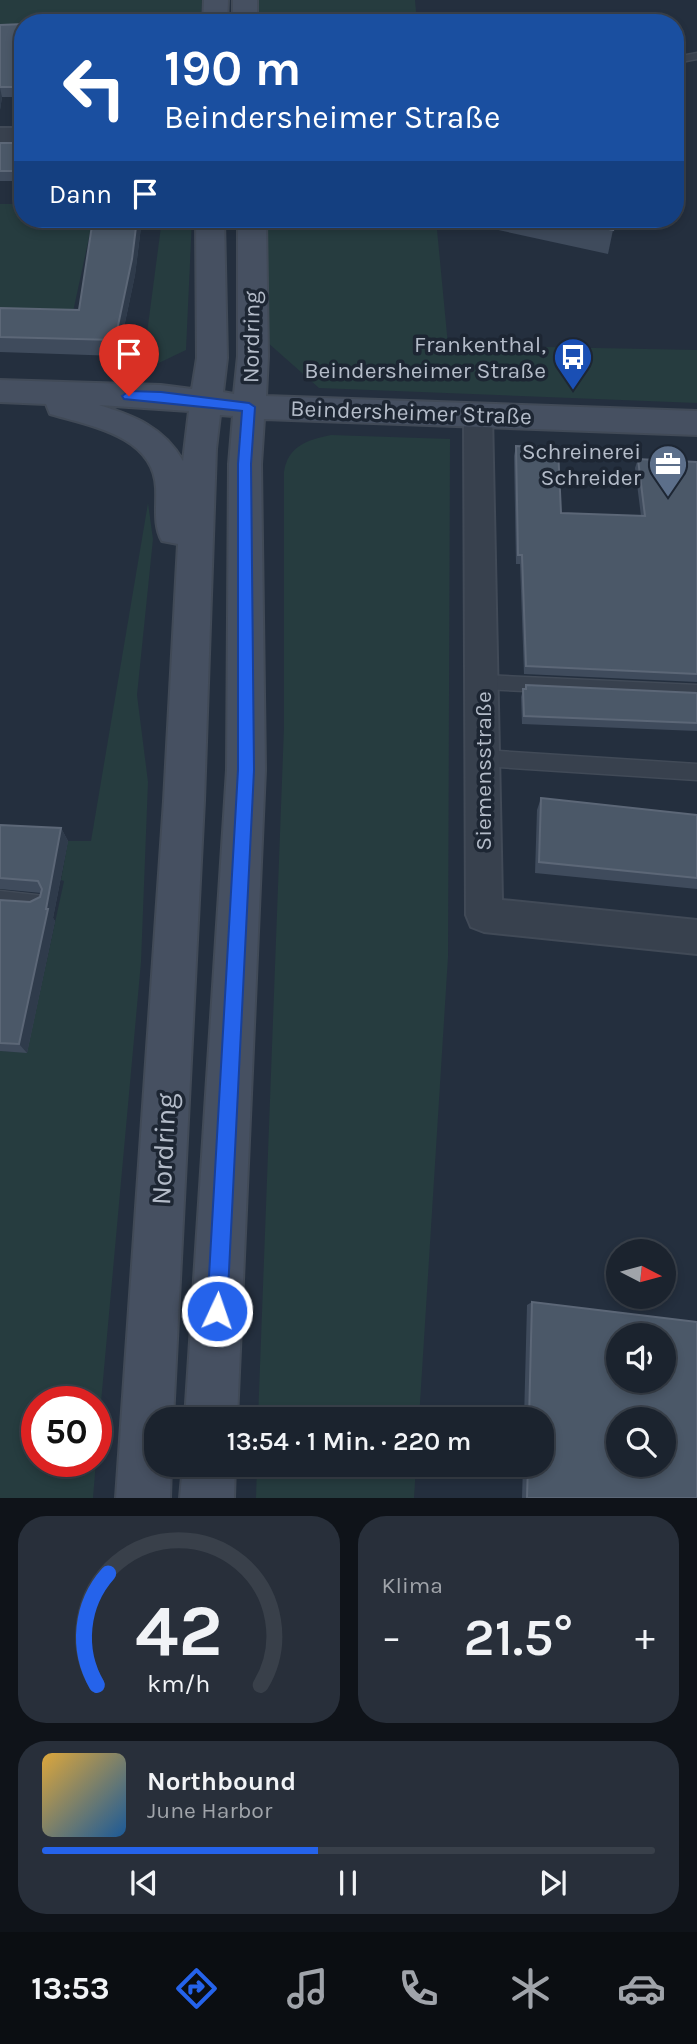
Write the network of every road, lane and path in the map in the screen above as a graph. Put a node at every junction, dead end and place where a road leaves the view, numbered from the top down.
1 (210, 228) edge
2 (251, 228) edge
3 (6, 391) edge
4 (228, 405) junction
5 (478, 414) junction
6 (697, 423) edge
7 (483, 682) junction
8 (697, 692) edge
9 (483, 758) junction
10 (697, 772) edge
11 (184, 801) junction
12 (0, 900) edge
13 (38, 902) edge
14 (697, 937) edge
15 (212, 1407) edge
16 (208, 1477) edge
17 (143, 1498) edge
18 (207, 1498) edge

1 - 4 main road, Nordring
2 - 4 main road, Nordring
3 - 4 main road, Beindersheimer Straße
3 - 11 main road, Nordring
4 - 5 main road, Beindersheimer Straße
4 - 11 main road, Nordring
4 - 15 main road, Nordring
5 - 6 main road, Beindersheimer Straße
5 - 7 street, Siemensstraße
7 - 8 lane
7 - 9 street, Siemensstraße
9 - 10 lane
9 - 14 street, Siemensstraße
11 - 17 main road, Nordring
12 - 13 lane
16 - 18 main road

